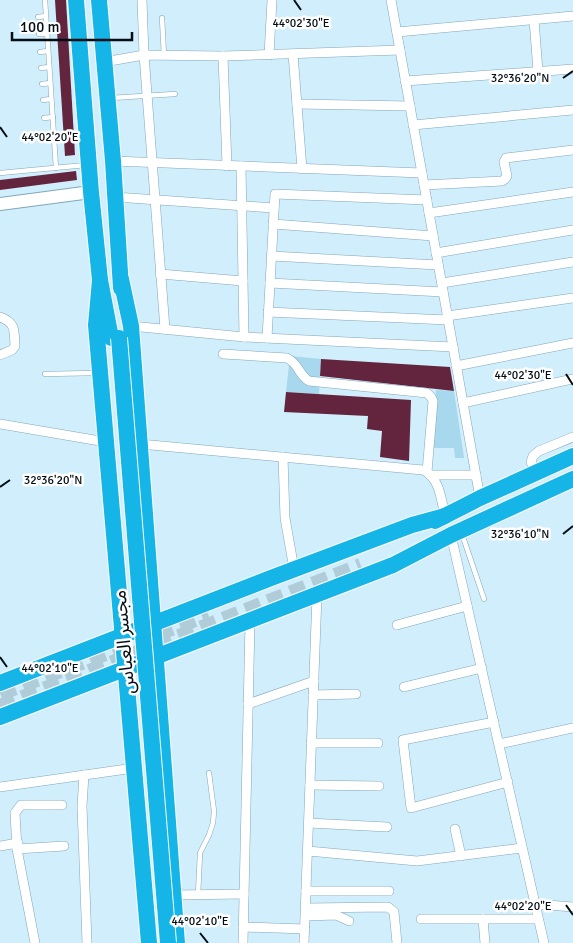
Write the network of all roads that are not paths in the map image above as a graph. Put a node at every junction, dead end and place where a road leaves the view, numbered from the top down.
1 (37, 0) edge
2 (45, 0) edge
3 (76, 0) edge
4 (99, 0) edge
5 (142, 0) edge
6 (272, 0) edge
7 (391, 0) edge
8 (38, 16) dead end
9 (46, 16) junction
10 (573, 16) edge
11 (162, 18) dead end
12 (534, 20) junction
13 (396, 32) junction
14 (39, 34) dead end
15 (47, 34) junction
16 (400, 50) junction
17 (40, 52) dead end
18 (48, 52) junction
19 (293, 54) junction
20 (144, 55) junction
21 (164, 55) junction
22 (268, 55) junction
23 (223, 56) junction
24 (104, 62) junction
25 (41, 68) dead end
26 (50, 68) junction
27 (573, 68) edge
28 (538, 71) junction
29 (405, 81) junction
30 (50, 83) junction
31 (42, 84) dead end
32 (175, 94) dead end
33 (147, 95) junction
34 (107, 98) junction
35 (51, 99) junction
36 (43, 100) dead end
37 (297, 104) junction
38 (410, 106) junction
39 (573, 110) edge
40 (53, 117) junction
41 (44, 118) dead end
42 (413, 125) junction
43 (54, 134) junction
44 (45, 135) dead end
45 (573, 150) edge
46 (113, 161) junction
47 (152, 163) junction
48 (89, 164) junction
49 (227, 166) junction
50 (241, 166) junction
51 (56, 168) junction
52 (302, 169) junction
53 (422, 173) junction
54 (0, 174) edge
55 (424, 185) junction
56 (91, 192) junction
57 (573, 192) edge
58 (115, 198) junction
59 (154, 200) junction
60 (427, 200) junction
61 (0, 204) edge
62 (242, 206) junction
63 (274, 208) junction
64 (429, 213) junction
65 (273, 224) junction
66 (573, 230) edge
67 (433, 236) junction
68 (436, 253) junction
69 (271, 256) junction
70 (573, 262) edge
71 (438, 265) junction
72 (160, 274) junction
73 (121, 279) junction
74 (100, 280) junction
75 (243, 281) junction
76 (270, 282) junction
77 (442, 288) junction
78 (573, 298) edge
79 (268, 312) junction
80 (0, 317) edge
81 (448, 318) junction
82 (131, 326) junction
83 (165, 329) junction
84 (244, 337) junction
85 (115, 338) junction
86 (267, 338) junction
87 (573, 343) edge
88 (453, 347) junction
89 (223, 354) dead end
90 (0, 355) edge
91 (456, 366) junction
92 (100, 373) junction
93 (45, 374) dead end
94 (573, 379) edge
95 (463, 404) junction
96 (0, 424) edge
97 (573, 437) edge
98 (106, 442) junction
99 (140, 444) junction
100 (573, 456) edge
101 (283, 457) junction
102 (429, 473) junction
103 (535, 473) junction
104 (476, 475) junction
105 (573, 479) edge
106 (480, 498) junction
107 (445, 516) junction
108 (456, 533) junction
109 (294, 569) junction
110 (151, 593) junction
111 (317, 595) junction
112 (484, 599) dead end
113 (120, 602) junction
114 (467, 606) junction
115 (180, 613) junction
116 (250, 622) junction
117 (153, 623) junction
118 (397, 625) dead end
119 (122, 635) junction
120 (90, 648) junction
121 (181, 649) junction
122 (156, 658) junction
123 (482, 668) junction
124 (125, 670) junction
125 (102, 679) junction
126 (314, 681) junction
127 (158, 682) junction
128 (0, 683) edge
129 (404, 687) dead end
130 (127, 689) junction
131 (356, 694) dead end
132 (313, 695) junction
133 (248, 704) junction
134 (0, 717) edge
135 (494, 722) junction
136 (573, 728) edge
137 (312, 743) junction
138 (378, 743) dead end
139 (499, 744) junction
140 (134, 768) junction
141 (209, 773) dead end
142 (84, 775) junction
143 (508, 782) junction
144 (310, 785) junction
145 (379, 786) dead end
146 (0, 787) edge
147 (62, 805) dead end
148 (309, 823) junction
149 (387, 827) dead end
150 (455, 829) dead end
151 (0, 846) edge
152 (17, 846) junction
153 (64, 846) dead end
154 (522, 848) junction
155 (308, 851) junction
156 (462, 856) junction
157 (306, 890) junction
158 (389, 891) dead end
159 (244, 894) junction
160 (198, 895) junction
161 (174, 896) junction
162 (535, 904) junction
163 (573, 906) edge
164 (306, 912) junction
165 (538, 918) junction
166 (422, 919) dead end
167 (483, 919) junction
168 (349, 921) dead end
169 (243, 927) junction
170 (305, 930) junction
171 (35, 943) edge
172 (87, 943) edge
173 (149, 943) edge
174 (159, 943) edge
175 (168, 943) edge
176 (177, 943) edge
177 (243, 943) edge
178 (304, 943) edge
179 (397, 943) edge
180 (485, 943) edge
181 (544, 943) edge

1 - 2 lane
2 - 9 lane
3 - 48 highway
4 - 24 highway
5 - 20 street
6 - 22 street
7 - 13 street
8 - 9 lane
9 - 15 lane
10 - 12 street
11 - 21 lane
12 - 13 street
12 - 28 street
13 - 16 street
14 - 15 lane
15 - 18 lane
16 - 19 street
16 - 29 street
17 - 18 lane
18 - 26 lane
19 - 22 street
19 - 37 street
20 - 21 street
20 - 24 street
20 - 33 street
21 - 23 street
22 - 23 street
23 - 49 street
24 - 34 highway
25 - 26 lane
26 - 30 lane
27 - 28 street
28 - 29 street
29 - 38 street
30 - 31 lane
30 - 35 lane
32 - 33 lane
33 - 34 lane
33 - 47 street
34 - 46 highway
35 - 36 lane
35 - 40 lane
37 - 38 street
37 - 52 street
38 - 42 street
39 - 42 street
40 - 41 lane
40 - 43 lane
42 - 53 street
43 - 44 lane
43 - 51 lane
45 - 55 street
46 - 47 street
46 - 58 highway
47 - 49 street
47 - 59 street
48 - 51 lane
48 - 56 highway
49 - 50 street
50 - 52 street
50 - 62 street
51 - 54 lane
52 - 53 street
53 - 55 street
55 - 60 street
56 - 61 main road
56 - 74 highway
57 - 64 street
58 - 59 street
58 - 73 highway
59 - 62 street
59 - 72 street
60 - 63 street
60 - 64 street
62 - 63 street
62 - 75 street
63 - 65 street
64 - 67 street
65 - 67 street
65 - 69 street
66 - 68 street
67 - 68 street
68 - 71 street
69 - 71 street
69 - 76 street
70 - 77 street
71 - 77 street
72 - 75 street
72 - 83 street
73 - 82 highway
73 - 85 highway
74 - 85 highway
74 - 92 highway
75 - 84 street
76 - 77 street
76 - 79 street
77 - 81 street
78 - 81 street
79 - 81 street
79 - 86 street
80 - 90 street
81 - 88 street
82 - 83 street
82 - 99 highway
83 - 84 street
84 - 86 street
85 - 174 highway, مجسر العباس
85 - 175 highway, مجسر العباس, bridge
86 - 88 street
87 - 91 street
88 - 91 street
89 - 102 street
91 - 95 street
92 - 93 lane
92 - 98 highway
94 - 95 street
95 - 104 street
96 - 98 street
97 - 103 street
98 - 113 highway
99 - 101 street
99 - 110 highway
100 - 103 highway
101 - 102 street
101 - 109 street
102 - 104 street
102 - 107 street
103 - 106 highway
104 - 106 street
105 - 108 highway
106 - 107 highway
107 - 108 highway
107 - 109 highway
108 - 111 highway
108 - 112 lane
108 - 114 street
109 - 115 highway
110 - 115 highway
110 - 117 highway
111 - 116 highway
111 - 126 street
113 - 119 highway
113 - 120 highway
114 - 118 street
114 - 123 street
115 - 117 highway
116 - 121 highway
116 - 133 street
117 - 119 highway
117 - 122 highway
119 - 120 highway
119 - 124 highway
120 - 128 highway
121 - 122 highway
121 - 127 highway
122 - 124 highway
122 - 127 highway
123 - 129 street
123 - 135 street
124 - 125 highway
124 - 130 highway
125 - 130 highway
125 - 134 highway
126 - 132 street
126 - 133 street
127 - 161 highway
130 - 140 highway
131 - 132 street
132 - 137 street
133 - 159 street
135 - 139 street
135 - 143 street
136 - 139 street
137 - 138 street
137 - 144 street
139 - 143 street
140 - 142 street
140 - 173 highway
141 - 160 lane
142 - 146 street
142 - 172 street
143 - 154 street
144 - 145 street
144 - 148 street
147 - 152 street
148 - 149 street
148 - 155 street
150 - 156 street
151 - 152 street
152 - 153 street
152 - 171 street
154 - 156 street
154 - 162 street
155 - 156 street
155 - 157 street
157 - 158 street
157 - 164 street
159 - 160 street
159 - 169 street
160 - 161 street
161 - 176 highway
162 - 163 street
162 - 165 street
164 - 168 street
164 - 170 street
164 - 179 street
165 - 167 street
165 - 181 street
166 - 167 street
167 - 180 street
169 - 170 street
169 - 177 street
170 - 178 street

